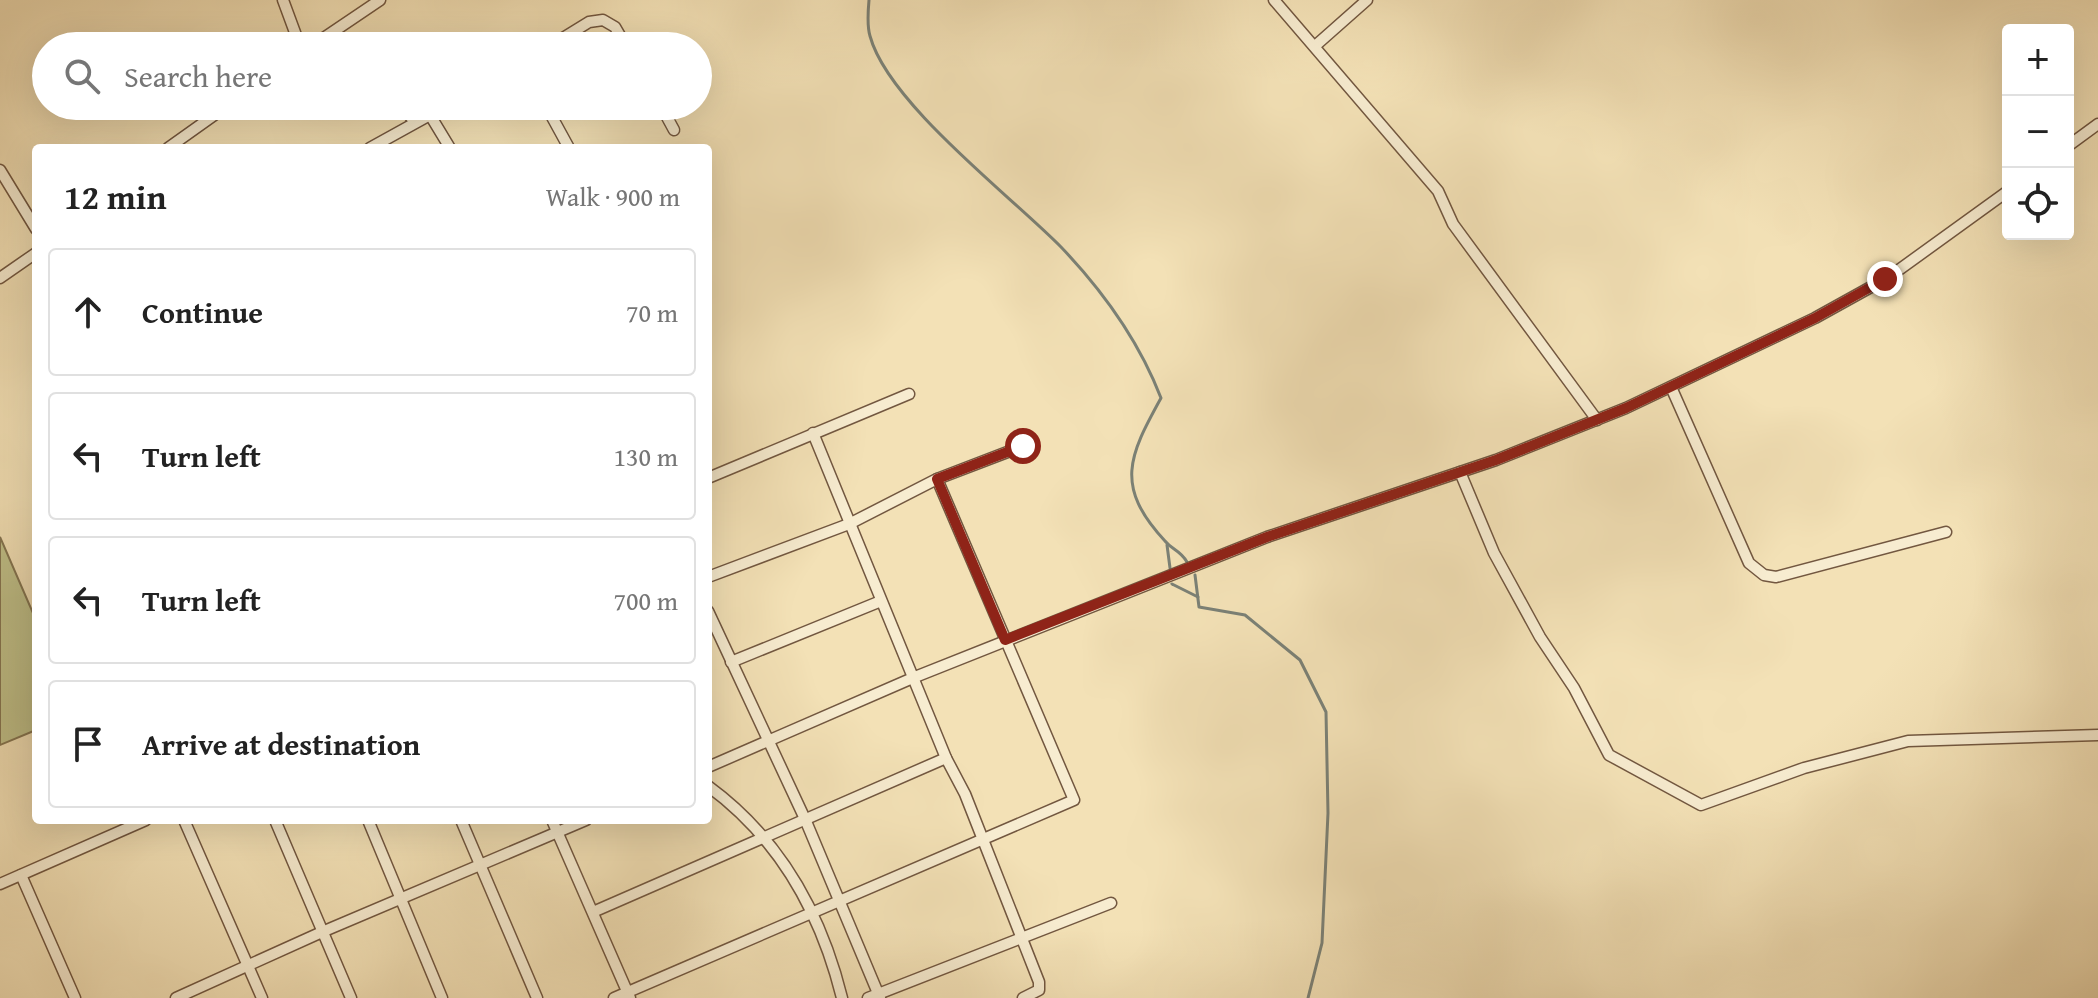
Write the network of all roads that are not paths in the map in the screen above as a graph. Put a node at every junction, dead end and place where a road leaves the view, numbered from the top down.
1 (283, 0) edge
2 (380, 0) edge
3 (1274, 0) edge
4 (1367, 0) edge
5 (295, 32) edge
6 (335, 32) edge
7 (573, 32) edge
8 (618, 32) edge
9 (1315, 46) junction
10 (207, 120) edge
11 (419, 120) edge
12 (433, 120) edge
13 (554, 120) edge
14 (669, 120) edge
15 (415, 122) joint
16 (2098, 124) edge
17 (674, 130) dead end
18 (2074, 142) edge
19 (174, 144) edge
20 (377, 144) edge
21 (448, 144) edge
22 (567, 144) edge
23 (0, 170) edge
24 (2002, 195) edge
25 (32, 222) edge
26 (32, 256) edge
27 (0, 278) edge
28 (1671, 387) junction
29 (909, 394) dead end
30 (1597, 420) junction
31 (813, 433) junction
32 (1023, 446) dead end
33 (1460, 472) junction
34 (712, 476) edge
35 (937, 479) junction
36 (849, 524) junction
37 (1946, 532) dead end
38 (712, 575) edge
39 (881, 601) junction
40 (712, 620) edge
41 (1005, 640) junction
42 (731, 662) junction
43 (915, 677) junction
44 (2098, 735) edge
45 (767, 741) junction
46 (946, 758) junction
47 (712, 765) edge
48 (712, 789) edge
49 (805, 819) junction
50 (137, 824) edge
51 (186, 824) edge
52 (277, 824) edge
53 (370, 824) edge
54 (463, 824) edge
55 (554, 824) edge
56 (577, 824) edge
57 (557, 833) junction
58 (764, 836) junction
59 (983, 839) junction
60 (480, 867) junction
61 (21, 875) junction
62 (0, 884) edge
63 (840, 899) junction
64 (400, 901) junction
65 (1111, 903) dead end
66 (593, 912) junction
67 (811, 914) junction
68 (322, 932) junction
69 (1020, 938) junction
70 (246, 965) junction
71 (629, 995) edge
72 (837, 996) edge
73 (876, 997) edge
74 (75, 998) edge
75 (176, 998) edge
76 (262, 998) edge
77 (351, 998) edge
78 (442, 998) edge
79 (537, 998) edge
80 (614, 998) edge
81 (1023, 998) edge

1 - 5 street
2 - 6 street
3 - 9 street
4 - 9 street
7 - 8 street
9 - 30 street
10 - 19 street
11 - 15 street
12 - 21 street
13 - 22 street
14 - 17 street
15 - 20 street
16 - 18 street
23 - 25 street
24 - 28 street
26 - 27 street
28 - 30 street
28 - 37 street
29 - 31 street
30 - 33 street
31 - 34 street
31 - 36 street
32 - 35 street
33 - 41 street
33 - 44 street
35 - 36 street
35 - 41 street
36 - 38 street
36 - 39 street
39 - 42 street
39 - 43 street
40 - 42 street
41 - 43 street
41 - 59 street
42 - 45 street
43 - 45 street
43 - 46 street
45 - 47 street
45 - 49 street
46 - 49 street
46 - 59 street
48 - 58 street
49 - 58 street
49 - 63 street
50 - 61 street
51 - 70 street
52 - 68 street
53 - 64 street
54 - 60 street
55 - 57 street
56 - 57 street
57 - 60 street
57 - 66 street
58 - 66 street
58 - 67 street
59 - 63 street
59 - 69 street
60 - 64 street
60 - 79 street
61 - 62 street
61 - 74 street
63 - 67 street
63 - 73 street
64 - 68 street
64 - 78 street
65 - 69 street
66 - 71 street
67 - 71 street
67 - 72 street
68 - 70 street
68 - 77 street
69 - 73 street
69 - 81 street
70 - 75 street
70 - 76 street
71 - 80 street

